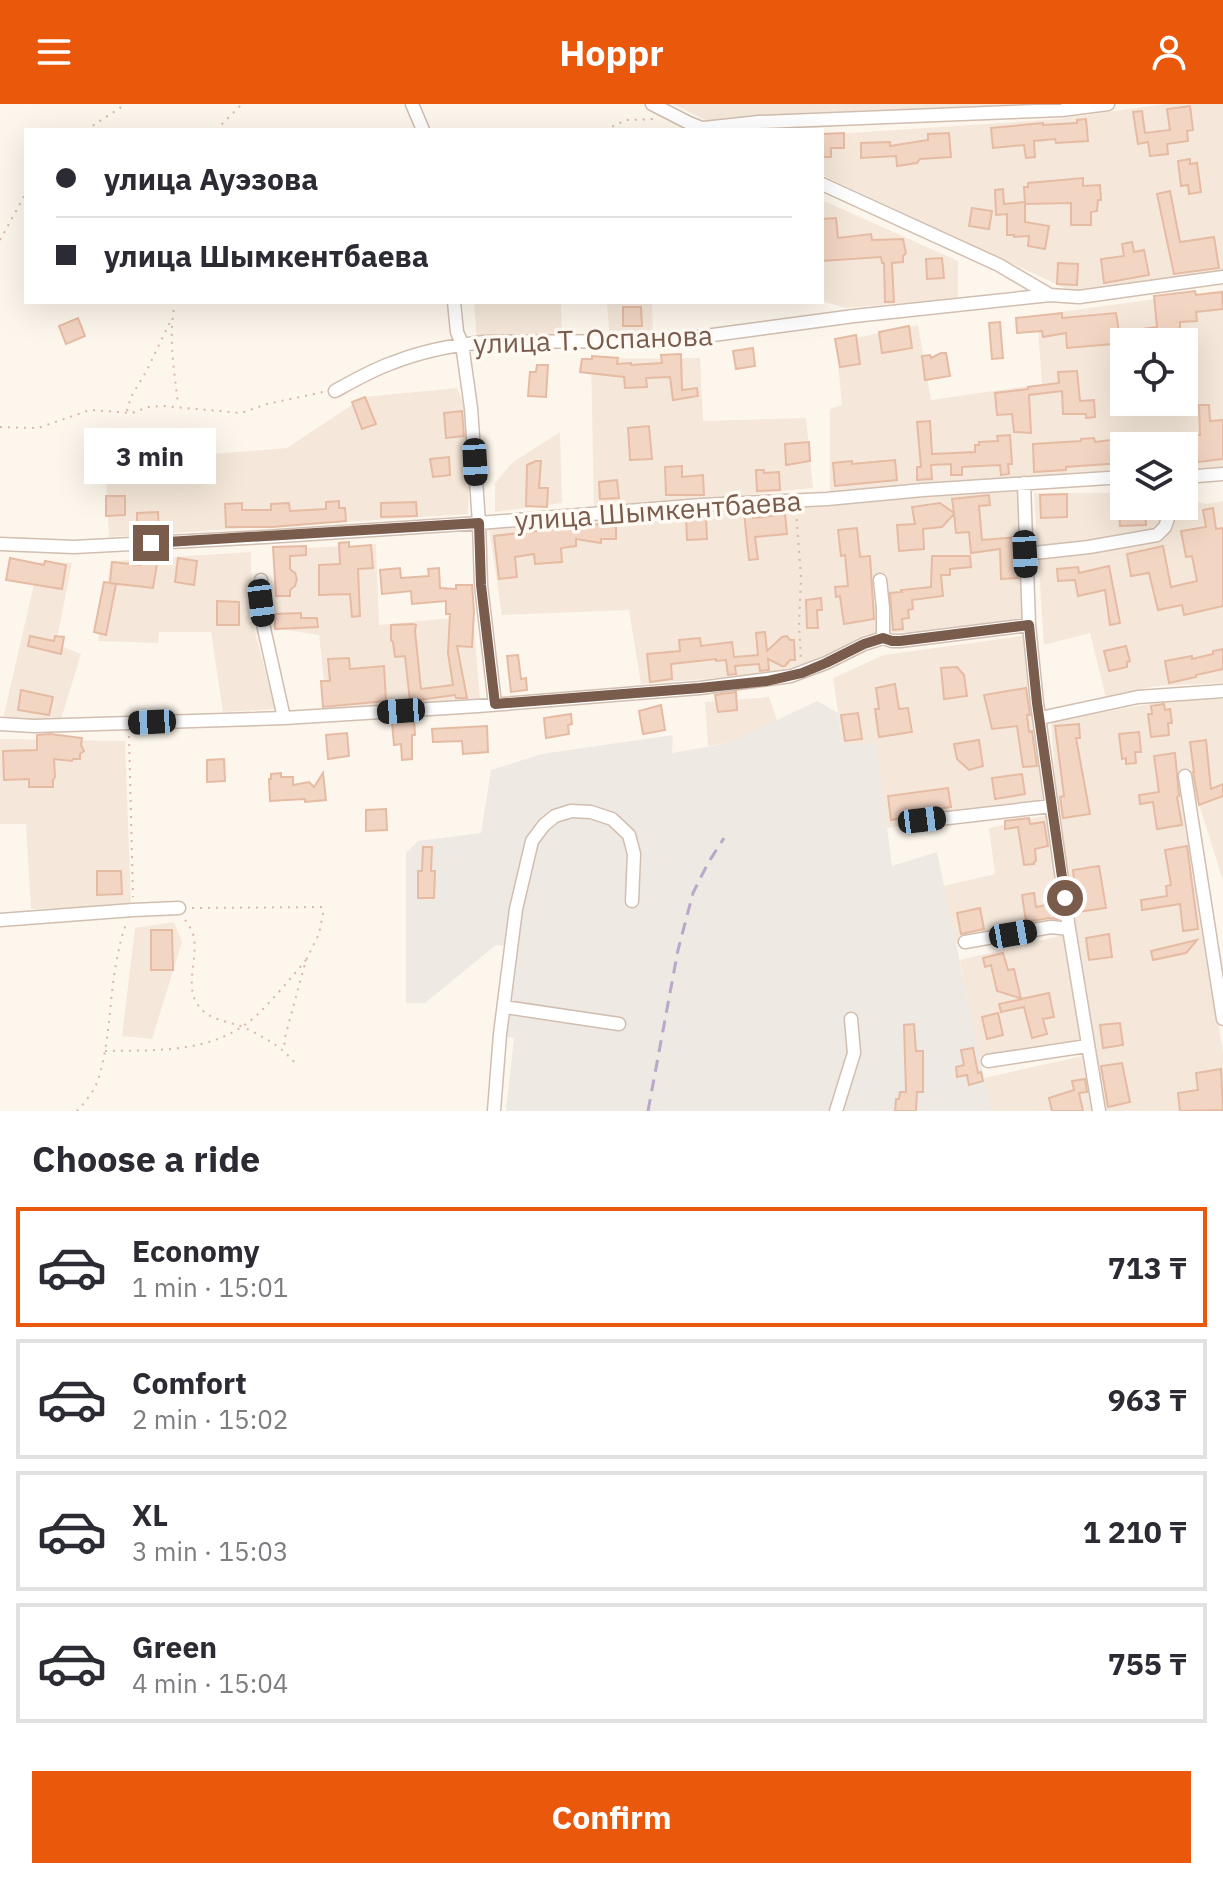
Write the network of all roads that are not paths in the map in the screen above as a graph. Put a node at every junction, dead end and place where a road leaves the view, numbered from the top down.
1 (412, 104) edge
2 (652, 104) edge
3 (1108, 104) edge
4 (1087, 105) edge
5 (422, 128) edge
6 (703, 128) edge
7 (714, 128) edge
8 (824, 185) edge
9 (1223, 277) edge
10 (1050, 295) junction
11 (454, 304) edge
12 (462, 344) junction
13 (335, 391) road end
14 (1223, 474) edge
15 (1198, 476) edge
16 (1110, 478) edge
17 (1024, 483) junction
18 (1167, 520) edge
19 (479, 523) junction
20 (0, 544) edge
21 (1025, 554) junction
22 (261, 580) dead end
23 (880, 580) dead end
24 (1029, 625) junction
25 (883, 638) junction
26 (1223, 691) edge
27 (495, 704) junction
28 (284, 718) junction
29 (1040, 718) junction
30 (0, 724) edge
31 (1185, 776) dead end
32 (1052, 806) junction
33 (905, 823) dead end
34 (632, 901) dead end
35 (179, 908) road end
36 (0, 920) edge
37 (1069, 929) junction
38 (965, 942) dead end
39 (505, 1007) junction
40 (851, 1019) dead end
41 (1223, 1019) edge
42 (619, 1024) dead end
43 (1087, 1046) junction
44 (988, 1061) dead end
45 (494, 1111) edge
46 (836, 1111) edge
47 (1099, 1111) edge

1 - 5 street
2 - 6 street
3 - 4 street
4 - 7 street
8 - 10 street, улица Т. Оспанова
9 - 10 street, улица Т. Оспанова
10 - 12 street, улица Т. Оспанова
11 - 12 street
12 - 13 street, улица Т. Оспанова
12 - 19 street
14 - 15 street
16 - 17 street, улица Шымкентбаева
17 - 19 street, улица Шымкентбаева
17 - 21 street
18 - 21 street
19 - 20 street, улица Шымкентбаева
19 - 27 street
21 - 24 street
22 - 28 street
23 - 25 street
24 - 25 street
24 - 29 street
25 - 27 street
26 - 29 street
27 - 28 street
28 - 30 street
29 - 32 street
31 - 41 street
32 - 33 street
32 - 37 street
34 - 39 street
35 - 36 street
37 - 38 street
37 - 43 street
39 - 42 street
39 - 45 street
40 - 46 street
43 - 44 street
43 - 47 street

